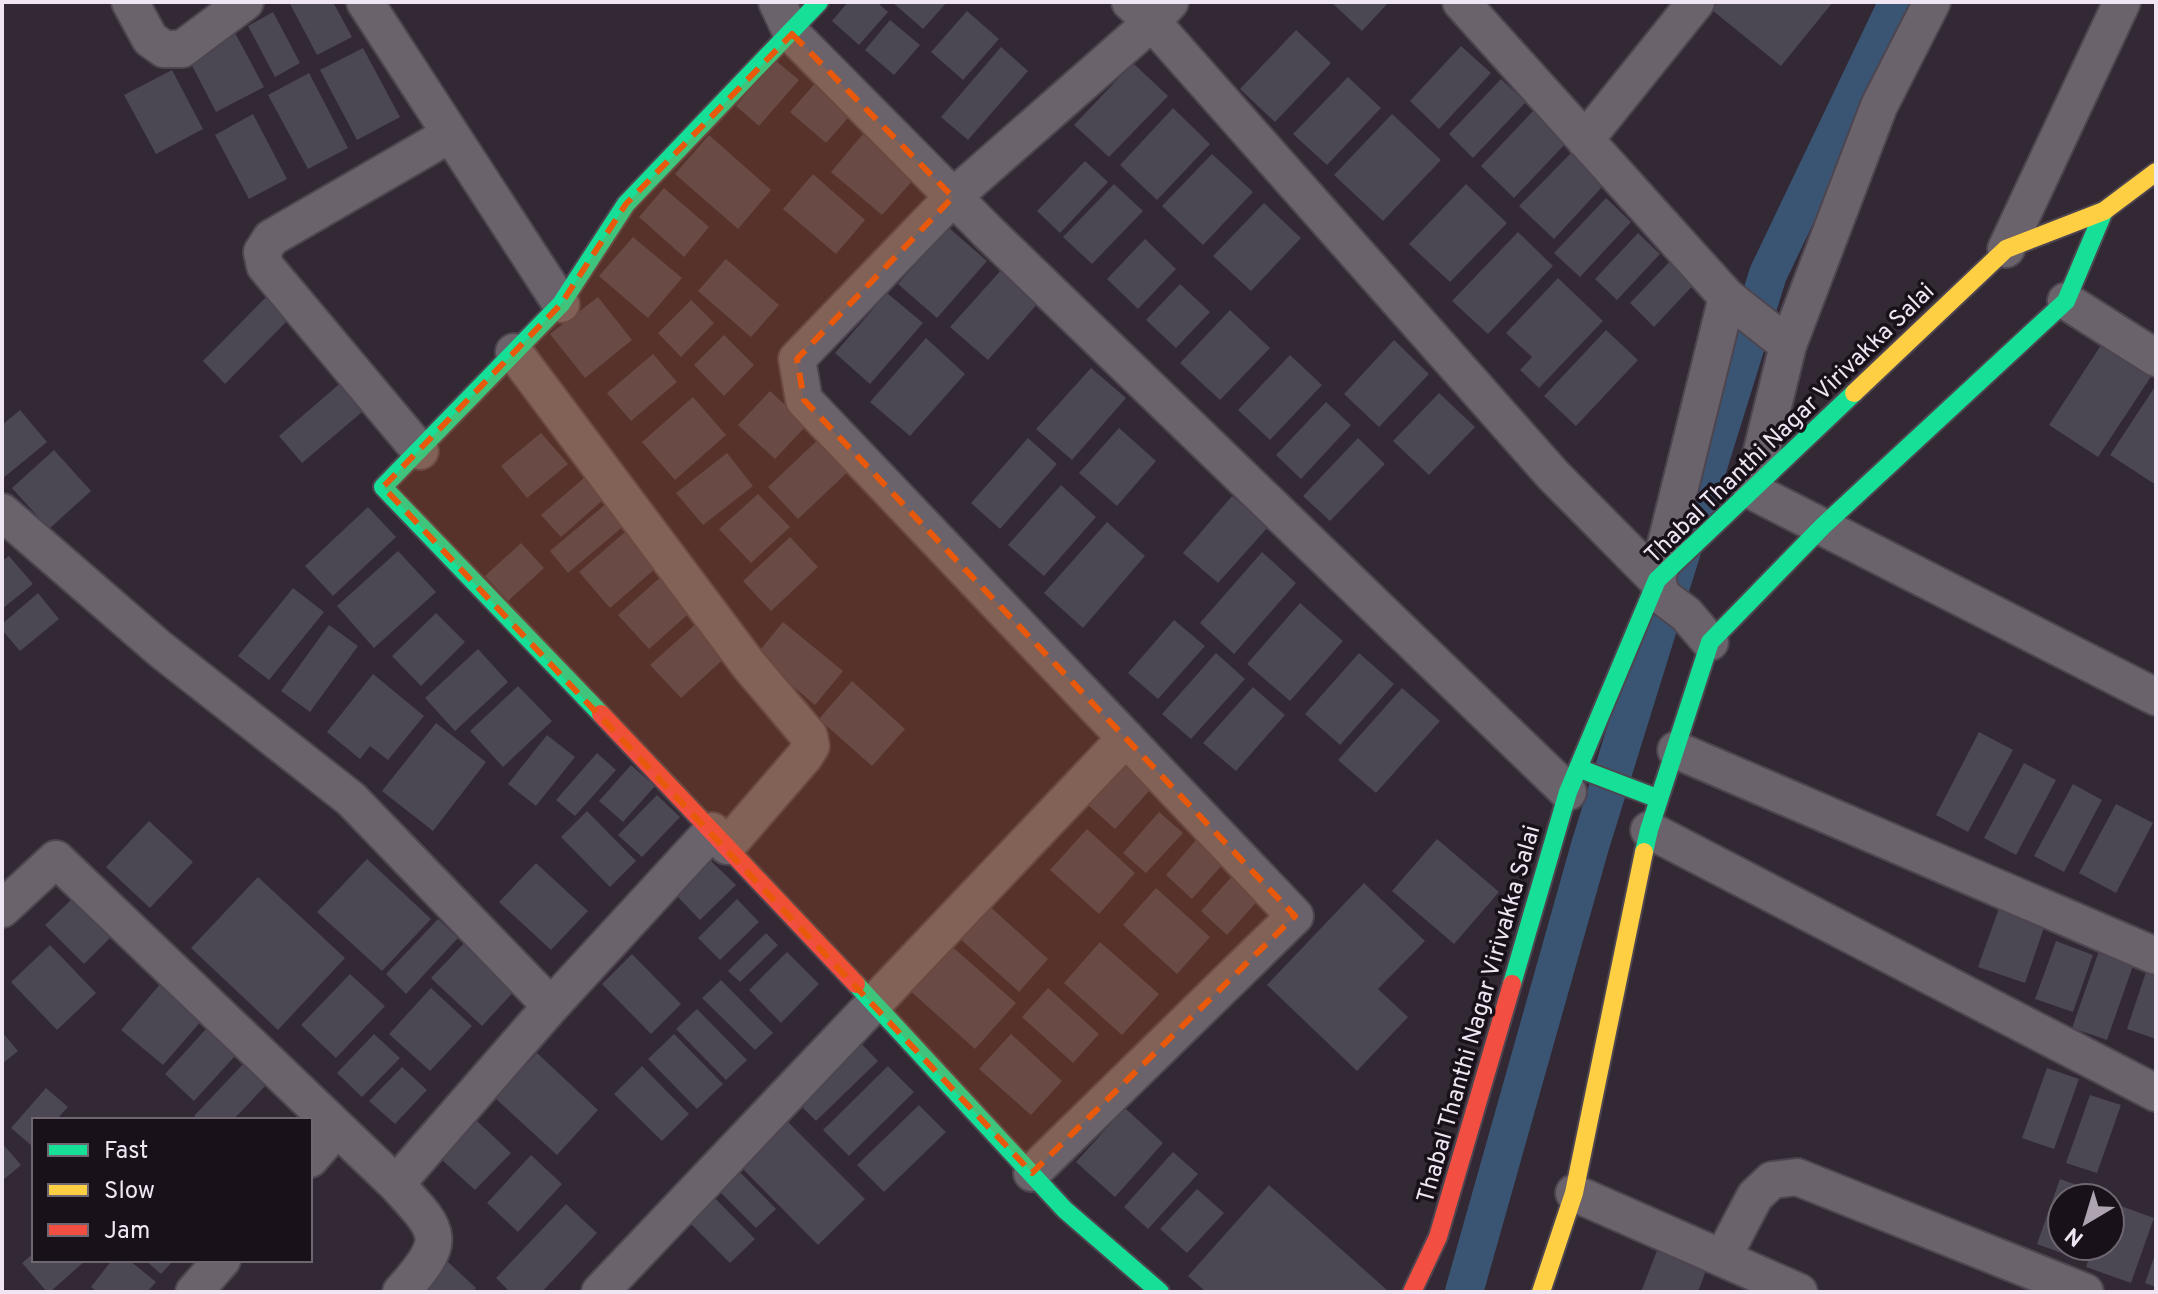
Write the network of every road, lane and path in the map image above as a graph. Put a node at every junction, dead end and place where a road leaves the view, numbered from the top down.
1 (130, 2) edge
2 (245, 2) edge
3 (365, 2) edge
4 (819, 2) edge
5 (1461, 2) edge
6 (1696, 2) edge
7 (1932, 2) edge
8 (2122, 2) edge
9 (1151, 9) edge
10 (784, 18) edge
11 (449, 135) junction
12 (1585, 140) junction
13 (2156, 172) edge
14 (953, 197) junction
15 (2104, 211) junction
16 (2006, 249) junction
17 (1728, 298) junction
18 (2066, 301) junction
19 (561, 304) junction
20 (1787, 345) junction
21 (514, 352) junction
22 (2156, 358) edge
23 (420, 451) junction
24 (1752, 491) junction
25 (2, 512) edge
26 (1823, 526) junction
27 (1669, 589) junction
28 (1710, 642) junction
29 (2156, 697) edge
30 (1126, 738) junction
31 (1676, 750) junction
32 (1573, 780) junction
33 (1654, 815) junction
34 (720, 838) junction
35 (2, 909) edge
36 (2156, 956) edge
37 (873, 1002) junction
38 (551, 1006) junction
39 (2156, 1093) edge
40 (337, 1128) junction
41 (312, 1157) edge
42 (1032, 1173) junction
43 (396, 1184) junction
44 (1574, 1193) junction
45 (1723, 1257) junction
46 (220, 1262) edge
47 (194, 1292) edge
48 (401, 1292) edge
49 (600, 1292) edge
50 (1160, 1292) edge
51 (1412, 1292) edge
52 (1541, 1292) edge
53 (1799, 1292) edge
54 (2085, 1292) edge

1 - 2 street
3 - 11 street
4 - 10 main road
5 - 12 street
6 - 12 street
7 - 20 street
8 - 16 street
9 - 14 street
9 - 27 street
10 - 14 street
10 - 19 main road
11 - 19 street
11 - 23 street
12 - 17 street
13 - 15 main road, Thabal Thanthi Nagar Virivakka Salai
14 - 30 street
14 - 32 street
15 - 16 main road, Thabal Thanthi Nagar Virivakka Salai
15 - 18 main road
16 - 24 main road, Thabal Thanthi Nagar Virivakka Salai
17 - 20 street
17 - 27 street
18 - 22 street
18 - 26 main road
19 - 21 main road
20 - 24 street
21 - 23 main road
21 - 34 street
23 - 34 main road
24 - 26 street
24 - 27 main road, Thabal Thanthi Nagar Virivakka Salai
25 - 38 street
26 - 28 main road
26 - 29 street
27 - 28 street
27 - 32 main road, Thabal Thanthi Nagar Virivakka Salai
28 - 31 main road
30 - 37 street
30 - 42 street
31 - 33 main road
31 - 36 street
32 - 33 main road
32 - 51 main road, Thabal Thanthi Nagar Virivakka Salai
33 - 39 street
33 - 44 main road
34 - 37 main road
34 - 38 street
35 - 40 street
37 - 42 main road
37 - 49 street
38 - 43 street
40 - 41 street
40 - 43 street
42 - 50 main road
43 - 48 street
44 - 45 street
44 - 52 main road
45 - 53 street
45 - 54 street
46 - 47 street

